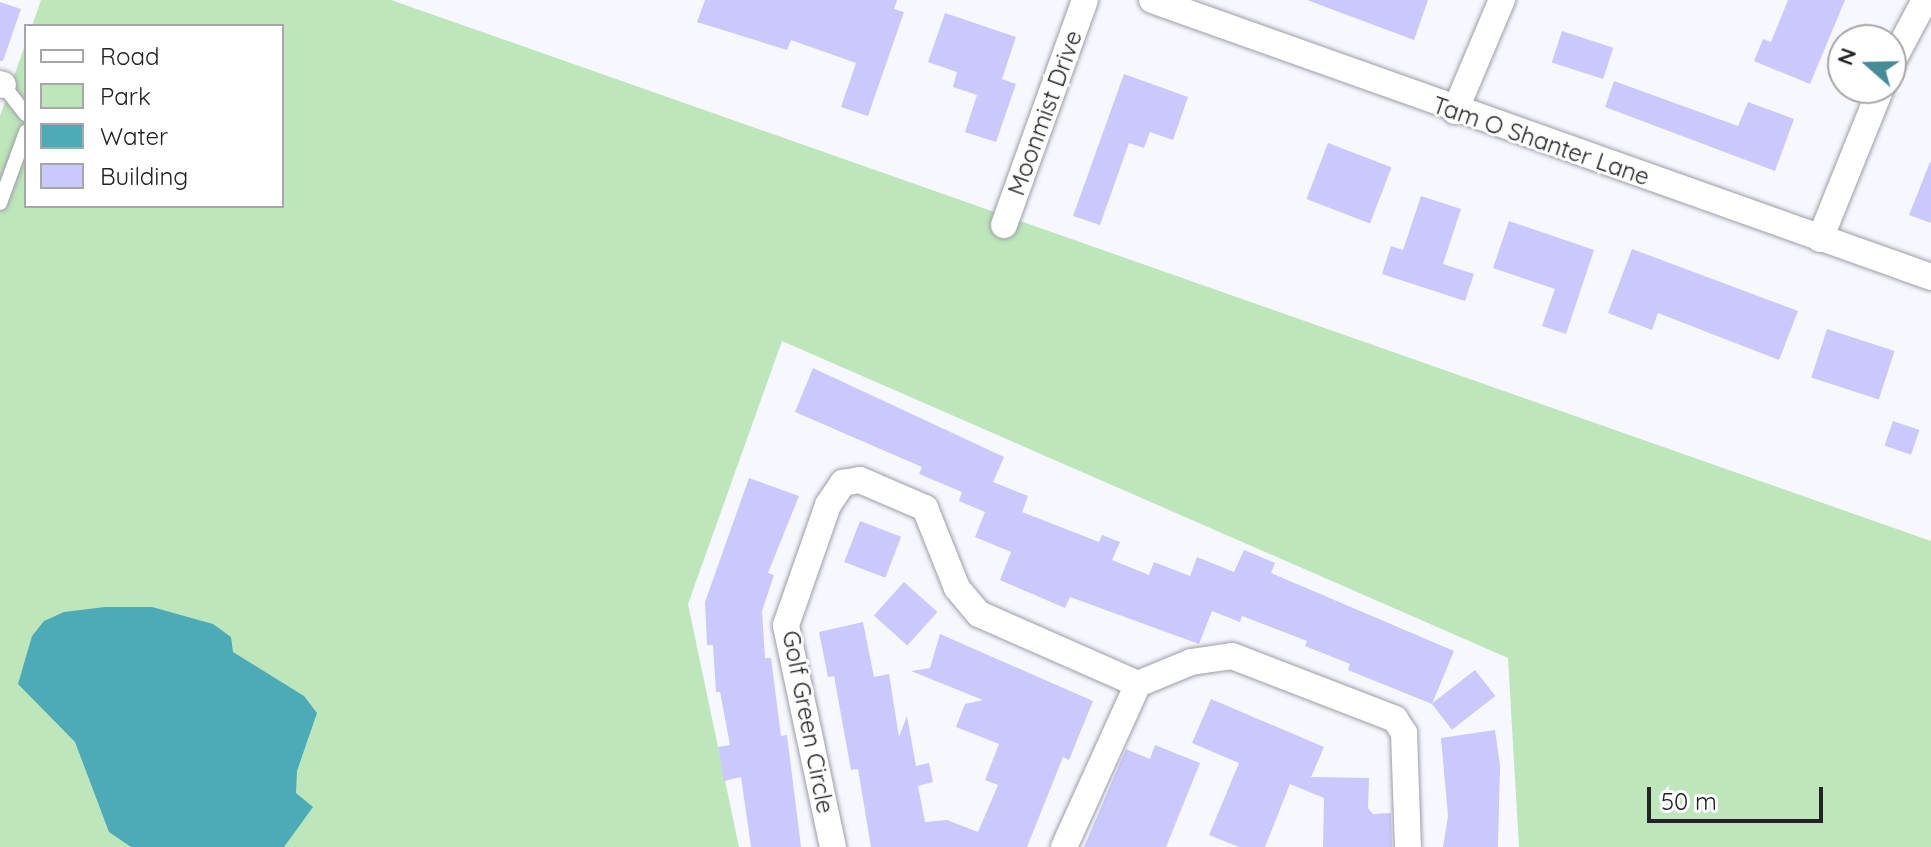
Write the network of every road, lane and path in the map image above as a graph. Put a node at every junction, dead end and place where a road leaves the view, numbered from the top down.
1 (1085, 0) edge
2 (1152, 0) edge
3 (1502, 0) edge
4 (1925, 0) edge
5 (1907, 34) edge
6 (2, 85) edge
7 (1875, 104) edge
8 (1455, 111) junction
9 (24, 112) edge
10 (24, 137) edge
11 (0, 203) edge
12 (1004, 225) dead end
13 (1820, 239) junction
14 (1931, 277) edge
15 (1138, 684) junction
16 (833, 847) edge
17 (1064, 847) edge
18 (1408, 847) edge

1 - 12 street, Moonmist Drive
2 - 8 street, Tam O Shanter Lane
3 - 8 street
4 - 5 street
6 - 9 lane
7 - 13 street
8 - 13 street, Tam O Shanter Lane
10 - 11 lane
13 - 14 street, Tam O Shanter Lane
15 - 16 street, Golf Green Circle
15 - 17 street
15 - 18 street

